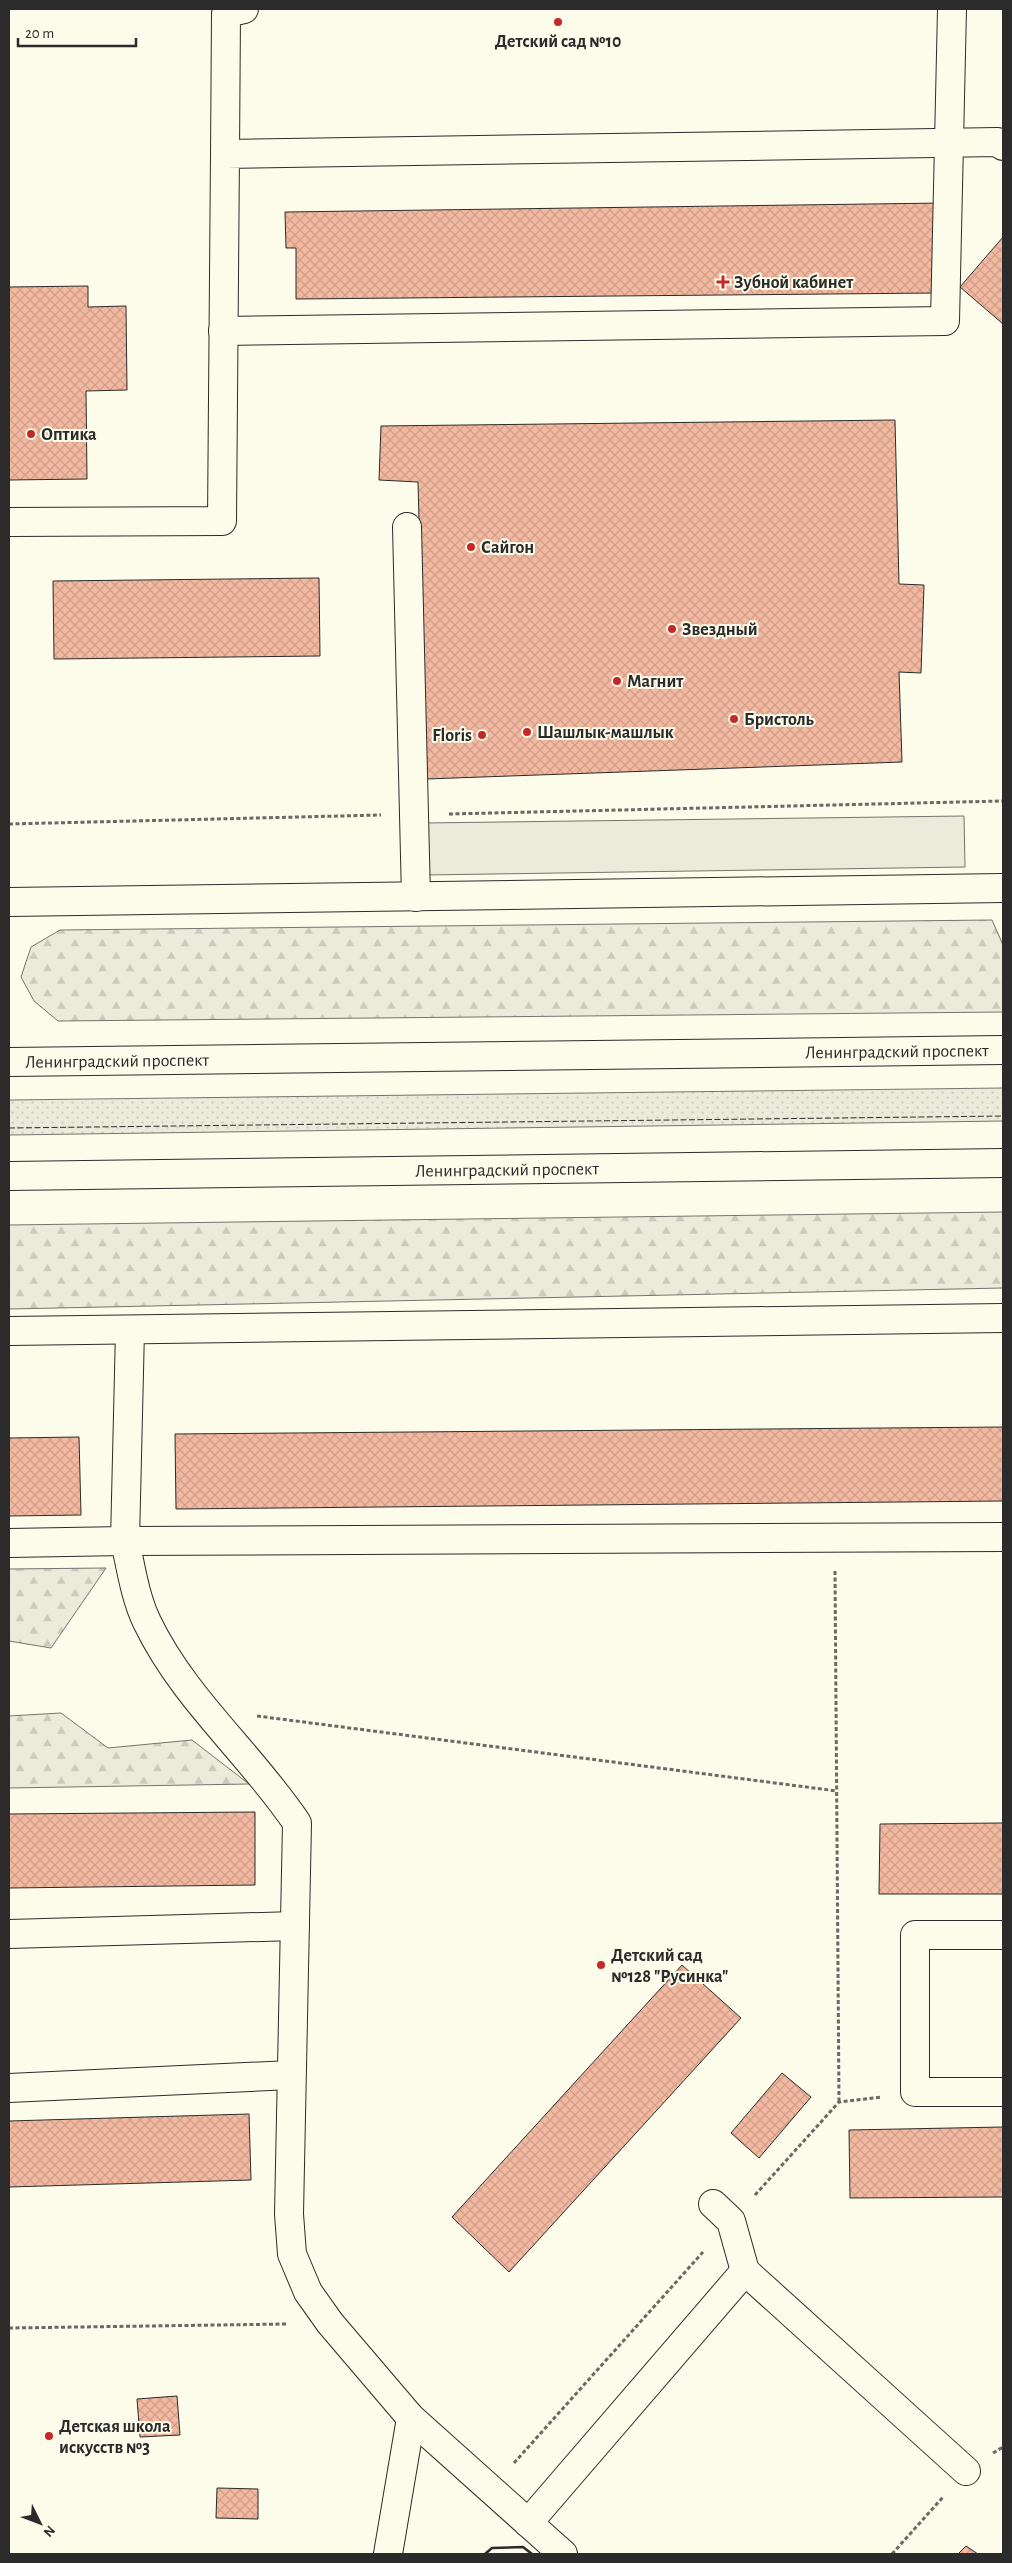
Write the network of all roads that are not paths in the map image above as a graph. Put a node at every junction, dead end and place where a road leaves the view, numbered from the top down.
1 (244, 9) edge
2 (952, 9) edge
3 (949, 142) junction
4 (1003, 146) edge
5 (225, 154) junction
6 (223, 331) junction
7 (9, 522) edge
8 (407, 527) dead end
9 (1001, 893) edge
10 (416, 897) junction
11 (9, 902) edge
12 (1003, 1050) edge
13 (9, 1062) edge
14 (1003, 1163) edge
15 (9, 1176) edge
16 (1003, 1318) edge
17 (130, 1330) junction
18 (9, 1331) edge
19 (1003, 1537) edge
20 (125, 1541) junction
21 (9, 1542) edge
22 (295, 1926) junction
23 (9, 1934) edge
24 (1003, 1935) edge
25 (291, 2075) junction
26 (9, 2088) edge
27 (1003, 2092) edge
28 (722, 2213) road end
29 (745, 2271) junction
30 (412, 2418) junction
31 (966, 2471) dead end
32 (528, 2523) junction
33 (388, 2554) edge
34 (563, 2554) edge

1 - 5 street
2 - 3 street
3 - 4 street
3 - 5 street
3 - 6 street
5 - 6 street
6 - 7 street
8 - 10 street
9 - 10 street
10 - 11 street
12 - 13 street, Ленинградский проспект
14 - 15 street, Ленинградский проспект
16 - 17 street
17 - 18 street
17 - 20 street
19 - 20 street
20 - 21 street
20 - 22 street
22 - 23 street
22 - 25 street
24 - 27 street
25 - 26 street
25 - 30 street
28 - 29 street
29 - 31 street
29 - 32 street
30 - 32 street
30 - 33 street
32 - 34 street

